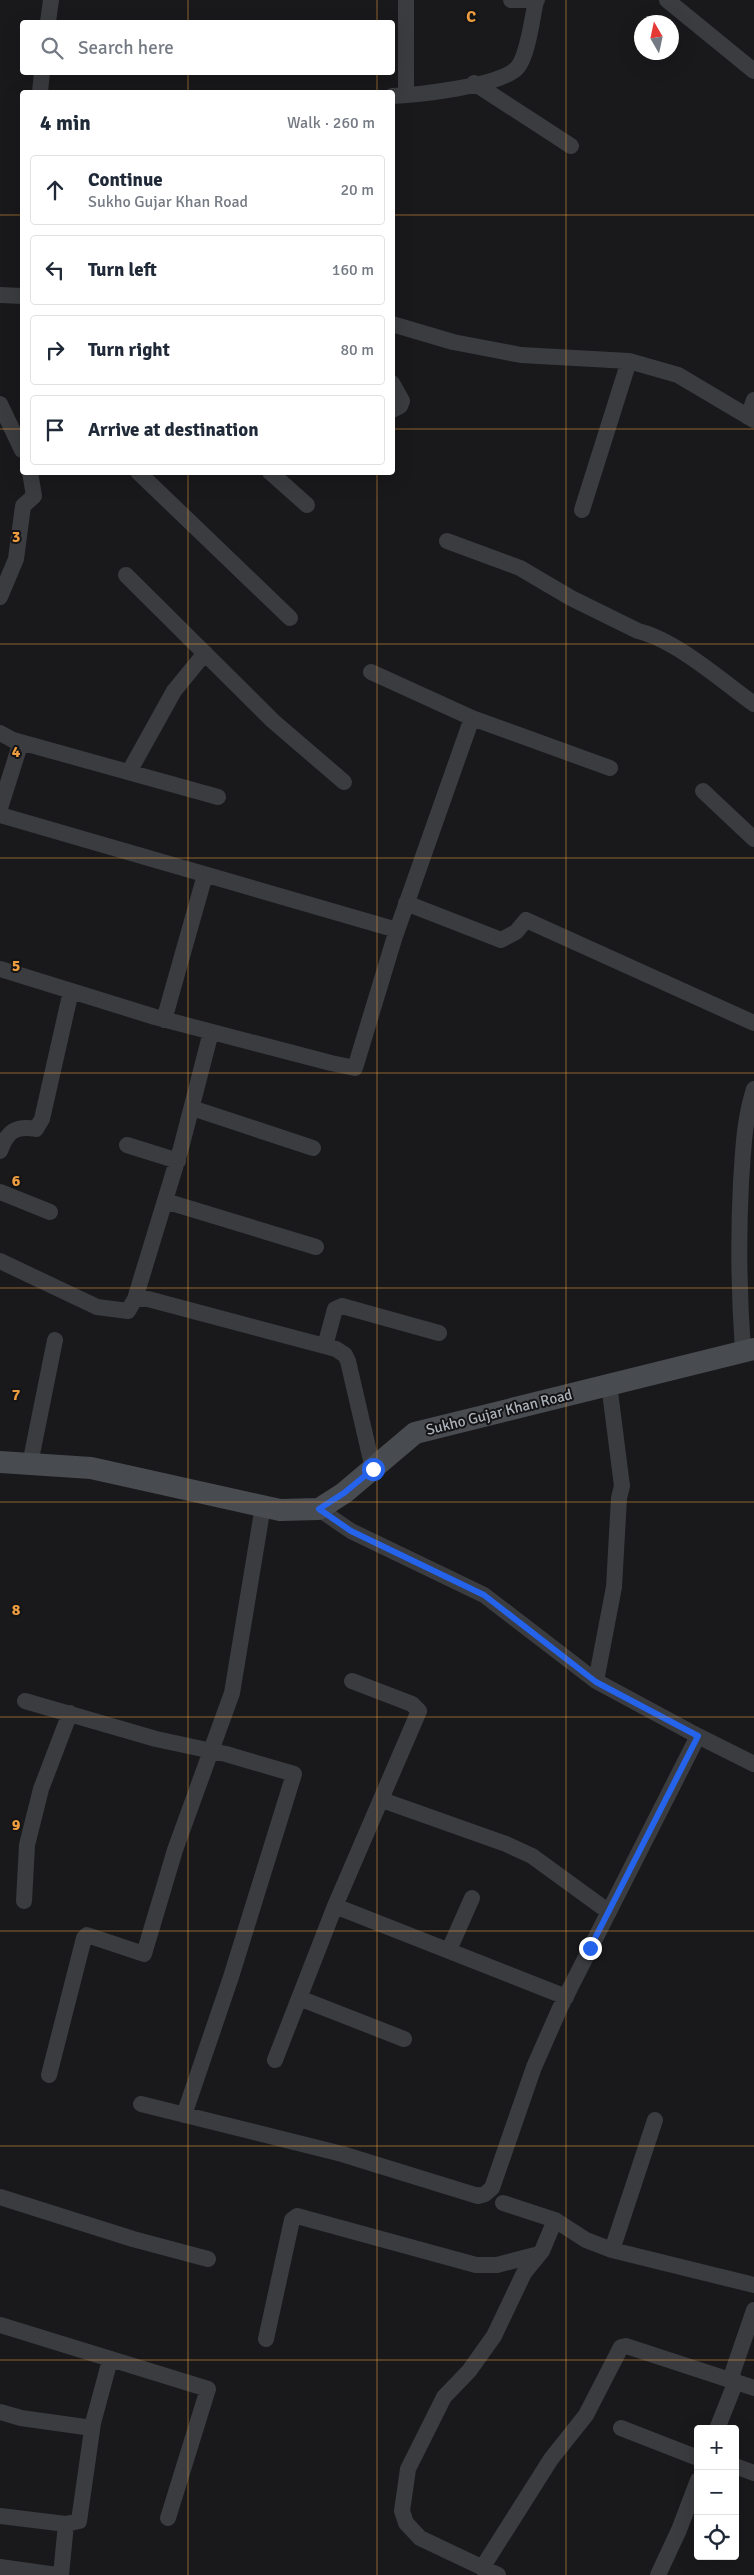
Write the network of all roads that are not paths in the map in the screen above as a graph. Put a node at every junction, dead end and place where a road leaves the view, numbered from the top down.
1 (51, 0) edge
2 (406, 0) edge
3 (511, 0) edge
4 (667, 0) edge
5 (536, 1) edge
6 (48, 20) edge
7 (754, 71) edge
8 (42, 75) edge
9 (474, 83) junction
10 (40, 90) edge
11 (399, 95) edge
12 (571, 146) dead end
13 (0, 295) edge
14 (20, 296) edge
15 (395, 325) edge
16 (629, 361) junction
17 (395, 388) edge
18 (754, 400) edge
19 (0, 404) edge
20 (395, 408) edge
21 (751, 418) edge
22 (20, 446) edge
23 (30, 475) edge
24 (141, 475) edge
25 (273, 475) edge
26 (307, 505) dead end
27 (582, 510) dead end
28 (447, 541) dead end
29 (126, 575) dead end
30 (0, 597) edge
31 (290, 618) dead end
32 (204, 653) junction
33 (371, 672) dead end
34 (754, 704) edge
35 (472, 718) junction
36 (0, 733) edge
37 (21, 742) junction
38 (610, 768) dead end
39 (129, 772) junction
40 (344, 782) dead end
41 (703, 791) dead end
42 (218, 797) dead end
43 (0, 808) edge
44 (0, 815) edge
45 (754, 839) edge
46 (205, 874) junction
47 (406, 903) junction
48 (397, 930) junction
49 (0, 969) edge
50 (71, 991) junction
51 (164, 1020) junction
52 (754, 1023) edge
53 (211, 1032) junction
54 (753, 1098) edge
55 (192, 1108) junction
56 (126, 1145) dead end
57 (313, 1148) dead end
58 (0, 1150) edge
59 (178, 1161) junction
60 (0, 1192) edge
61 (165, 1201) junction
62 (50, 1212) dead end
63 (316, 1247) dead end
64 (0, 1261) edge
65 (135, 1299) junction
66 (439, 1333) dead end
67 (55, 1340) dead end
68 (325, 1346) junction
69 (749, 1350) edge
70 (609, 1384) junction
71 (0, 1462) edge
72 (30, 1464) junction
73 (373, 1469) junction
74 (263, 1506) junction
75 (319, 1509) junction
76 (352, 1681) dead end
77 (596, 1682) junction
78 (25, 1701) dead end
79 (70, 1713) junction
80 (698, 1736) junction
81 (210, 1751) junction
82 (754, 1764) edge
83 (382, 1800) junction
84 (472, 1898) dead end
85 (24, 1901) dead end
86 (335, 1906) junction
87 (609, 1912) junction
88 (449, 1950) junction
89 (566, 1997) junction
90 (299, 1998) junction
91 (404, 2039) dead end
92 (275, 2060) dead end
93 (49, 2075) dead end
94 (141, 2104) dead end
95 (184, 2115) junction
96 (655, 2120) dead end
97 (0, 2196) edge
98 (503, 2203) dead end
99 (554, 2220) junction
100 (612, 2250) junction
101 (539, 2254) junction
102 (208, 2259) dead end
103 (754, 2285) edge
104 (754, 2310) edge
105 (0, 2326) edge
106 (266, 2339) dead end
107 (110, 2360) junction
108 (733, 2381) junction
109 (754, 2388) edge
110 (0, 2412) edge
111 (718, 2425) edge
112 (92, 2428) junction
113 (621, 2428) dead end
114 (694, 2456) edge
115 (739, 2467) edge
116 (754, 2473) edge
117 (694, 2491) edge
118 (0, 2516) edge
119 (168, 2518) dead end
120 (66, 2524) junction
121 (0, 2567) edge
122 (482, 2568) junction
123 (59, 2575) edge
124 (498, 2575) edge
125 (658, 2575) edge

1 - 6 street
2 - 11 street
3 - 5 street
4 - 7 street
5 - 9 street
8 - 10 street
9 - 11 street
9 - 12 street
13 - 14 street
15 - 16 street
16 - 21 street
16 - 27 street
17 - 20 street
18 - 21 street
19 - 22 street
23 - 30 street
24 - 31 street
25 - 26 street
28 - 34 street
29 - 32 street
32 - 39 street
32 - 40 street
33 - 35 street
35 - 38 street
35 - 47 street
36 - 37 street
37 - 39 street
37 - 43 street
39 - 42 street
41 - 45 street
44 - 46 street
46 - 48 street
46 - 51 street
47 - 48 street
47 - 52 street
48 - 53 street
49 - 50 street
50 - 51 street
50 - 58 street
51 - 53 street
53 - 55 street
54 - 69 street
55 - 57 street
55 - 59 street
56 - 59 street
59 - 61 street
60 - 62 street
61 - 63 street
61 - 65 street
64 - 65 street
65 - 68 street
66 - 68 street
67 - 72 street
68 - 73 street
69 - 70 main road, Sukho Gujar Khan Road
70 - 73 main road, Sukho Gujar Khan Road
70 - 77 street
71 - 72 main road
72 - 74 main road
73 - 75 main road, Sukho Gujar Khan Road
74 - 75 main road
74 - 81 street
75 - 77 street
76 - 83 street
77 - 80 street
78 - 79 street
79 - 81 street
79 - 85 street
80 - 82 street
80 - 87 street
81 - 93 street
81 - 95 street
83 - 86 street
83 - 87 street
84 - 88 street
86 - 88 street
86 - 90 street
87 - 89 street
88 - 89 street
89 - 95 street
90 - 91 street
90 - 92 street
94 - 95 street
96 - 100 street
97 - 102 street
98 - 99 street
99 - 100 street
99 - 101 street
100 - 103 street
101 - 106 street
101 - 122 street
104 - 108 street
105 - 107 street
107 - 112 street
107 - 119 street
108 - 109 street
108 - 111 street
108 - 122 street
110 - 112 street
112 - 120 street
113 - 114 street
115 - 116 street
117 - 125 street
118 - 120 street
120 - 123 street
121 - 123 street
122 - 124 street

